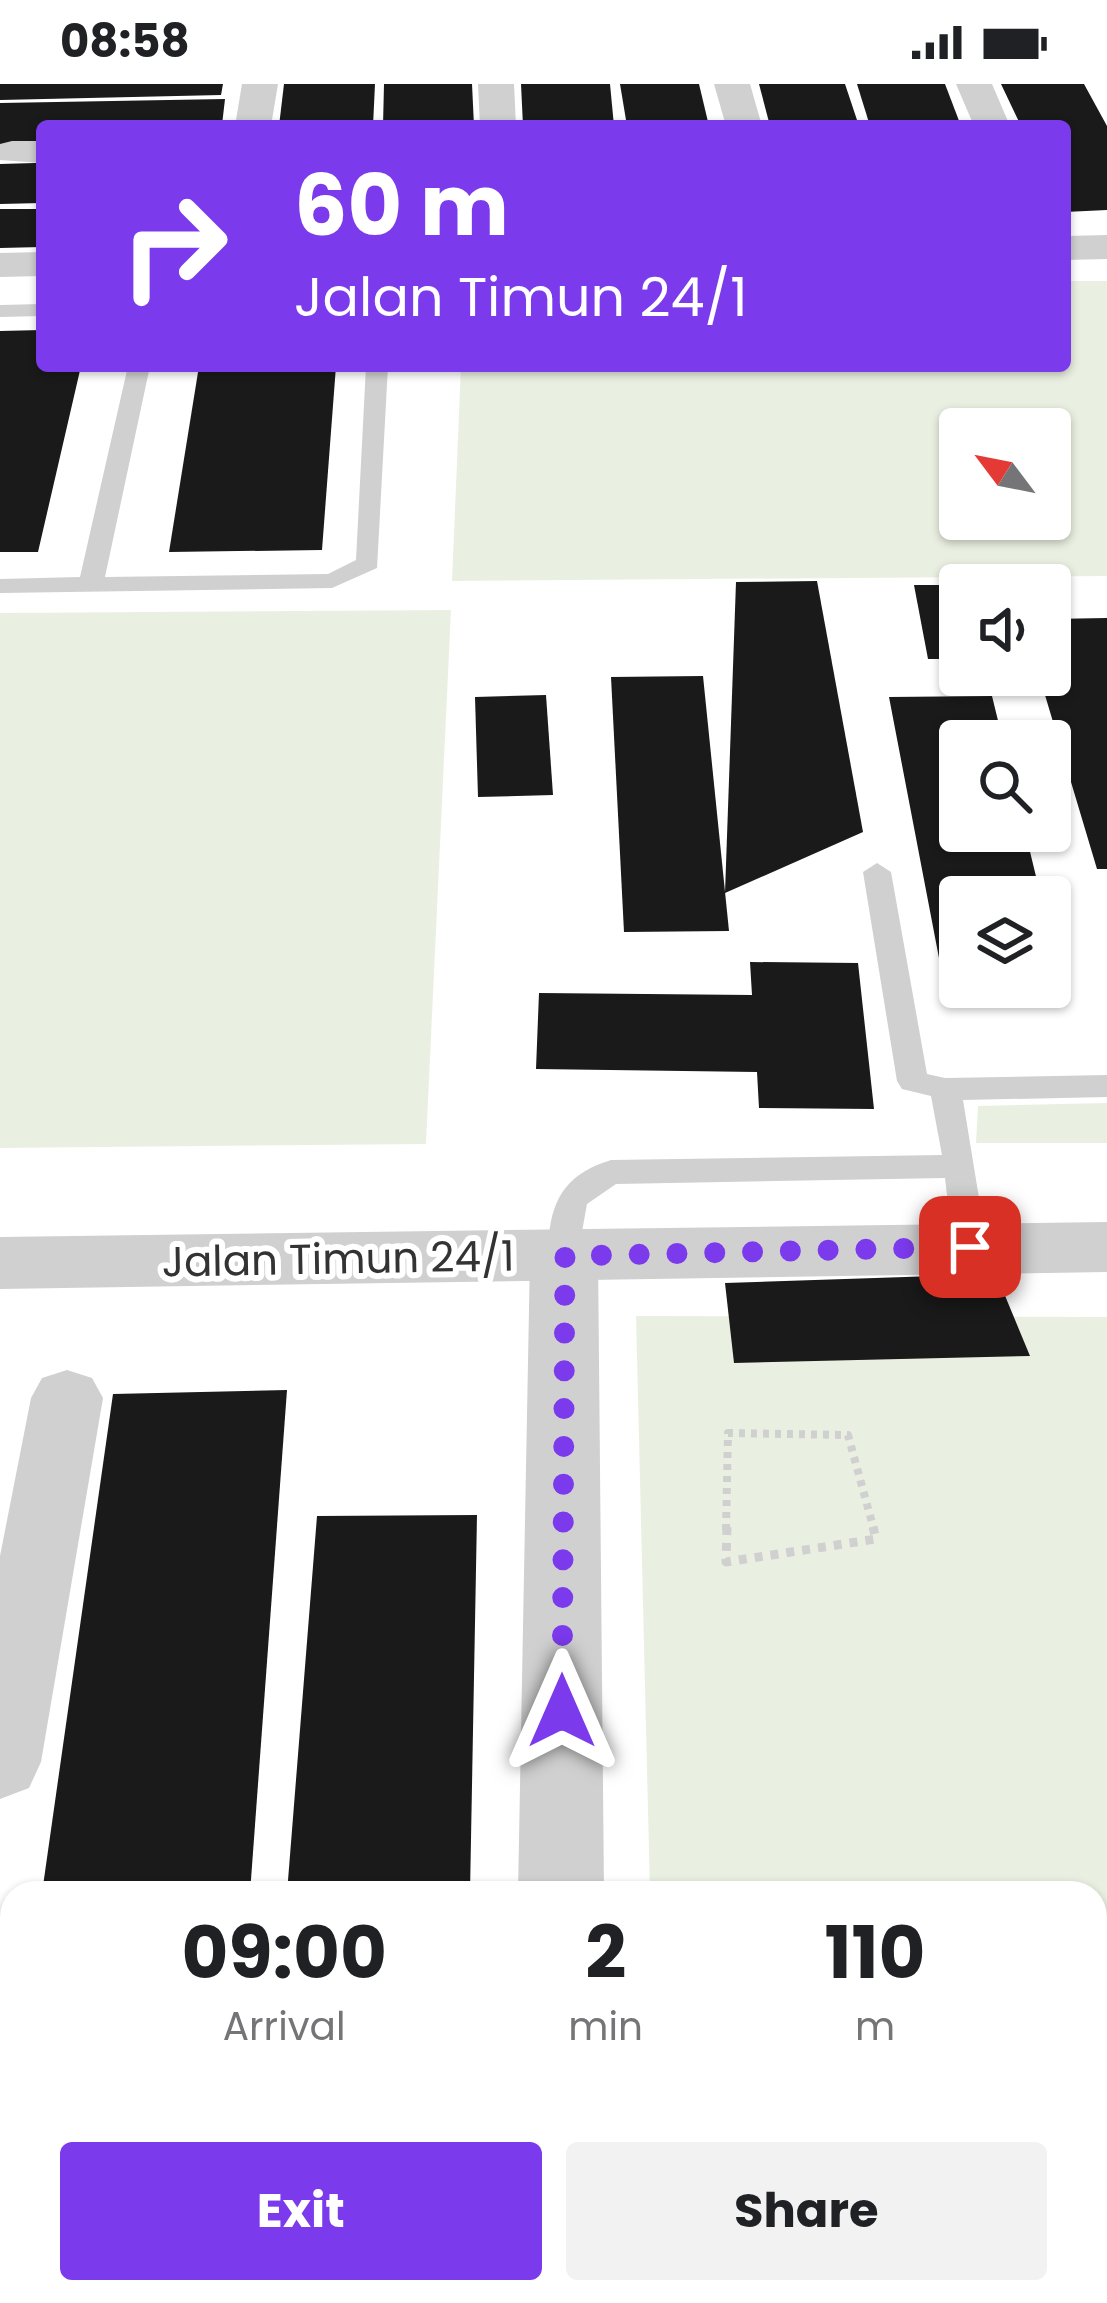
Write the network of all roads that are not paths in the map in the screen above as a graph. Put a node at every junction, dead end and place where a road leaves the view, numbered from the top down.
1 (260, 84) edge
2 (496, 84) edge
3 (732, 84) edge
4 (974, 84) edge
5 (255, 120) edge
6 (498, 120) edge
7 (741, 120) edge
8 (989, 120) edge
9 (1071, 248) edge
10 (1107, 248) edge
11 (36, 264) edge
12 (0, 265) edge
13 (36, 310) edge
14 (0, 311) edge
15 (139, 372) edge
16 (377, 372) edge
17 (91, 584) junction
18 (0, 586) edge
19 (877, 872) dead end
20 (1107, 1086) edge
21 (945, 1089) junction
22 (960, 1166) junction
23 (970, 1247) junction
24 (1107, 1247) edge
25 (565, 1256) junction
26 (0, 1263) edge
27 (67, 1398) dead end
28 (0, 1762) edge
29 (561, 1881) edge

1 - 5 street
2 - 6 street
3 - 7 street
4 - 8 street
9 - 10 street
11 - 12 street
13 - 14 lane
15 - 17 lane
16 - 17 lane
17 - 18 lane
19 - 21 lane
20 - 21 lane
21 - 22 lane
22 - 23 lane
22 - 25 lane
23 - 24 street, Jalan Timun 24/1
23 - 25 street, Jalan Timun 24/1
25 - 26 street, Jalan Timun 24/1
25 - 29 street
27 - 28 street

